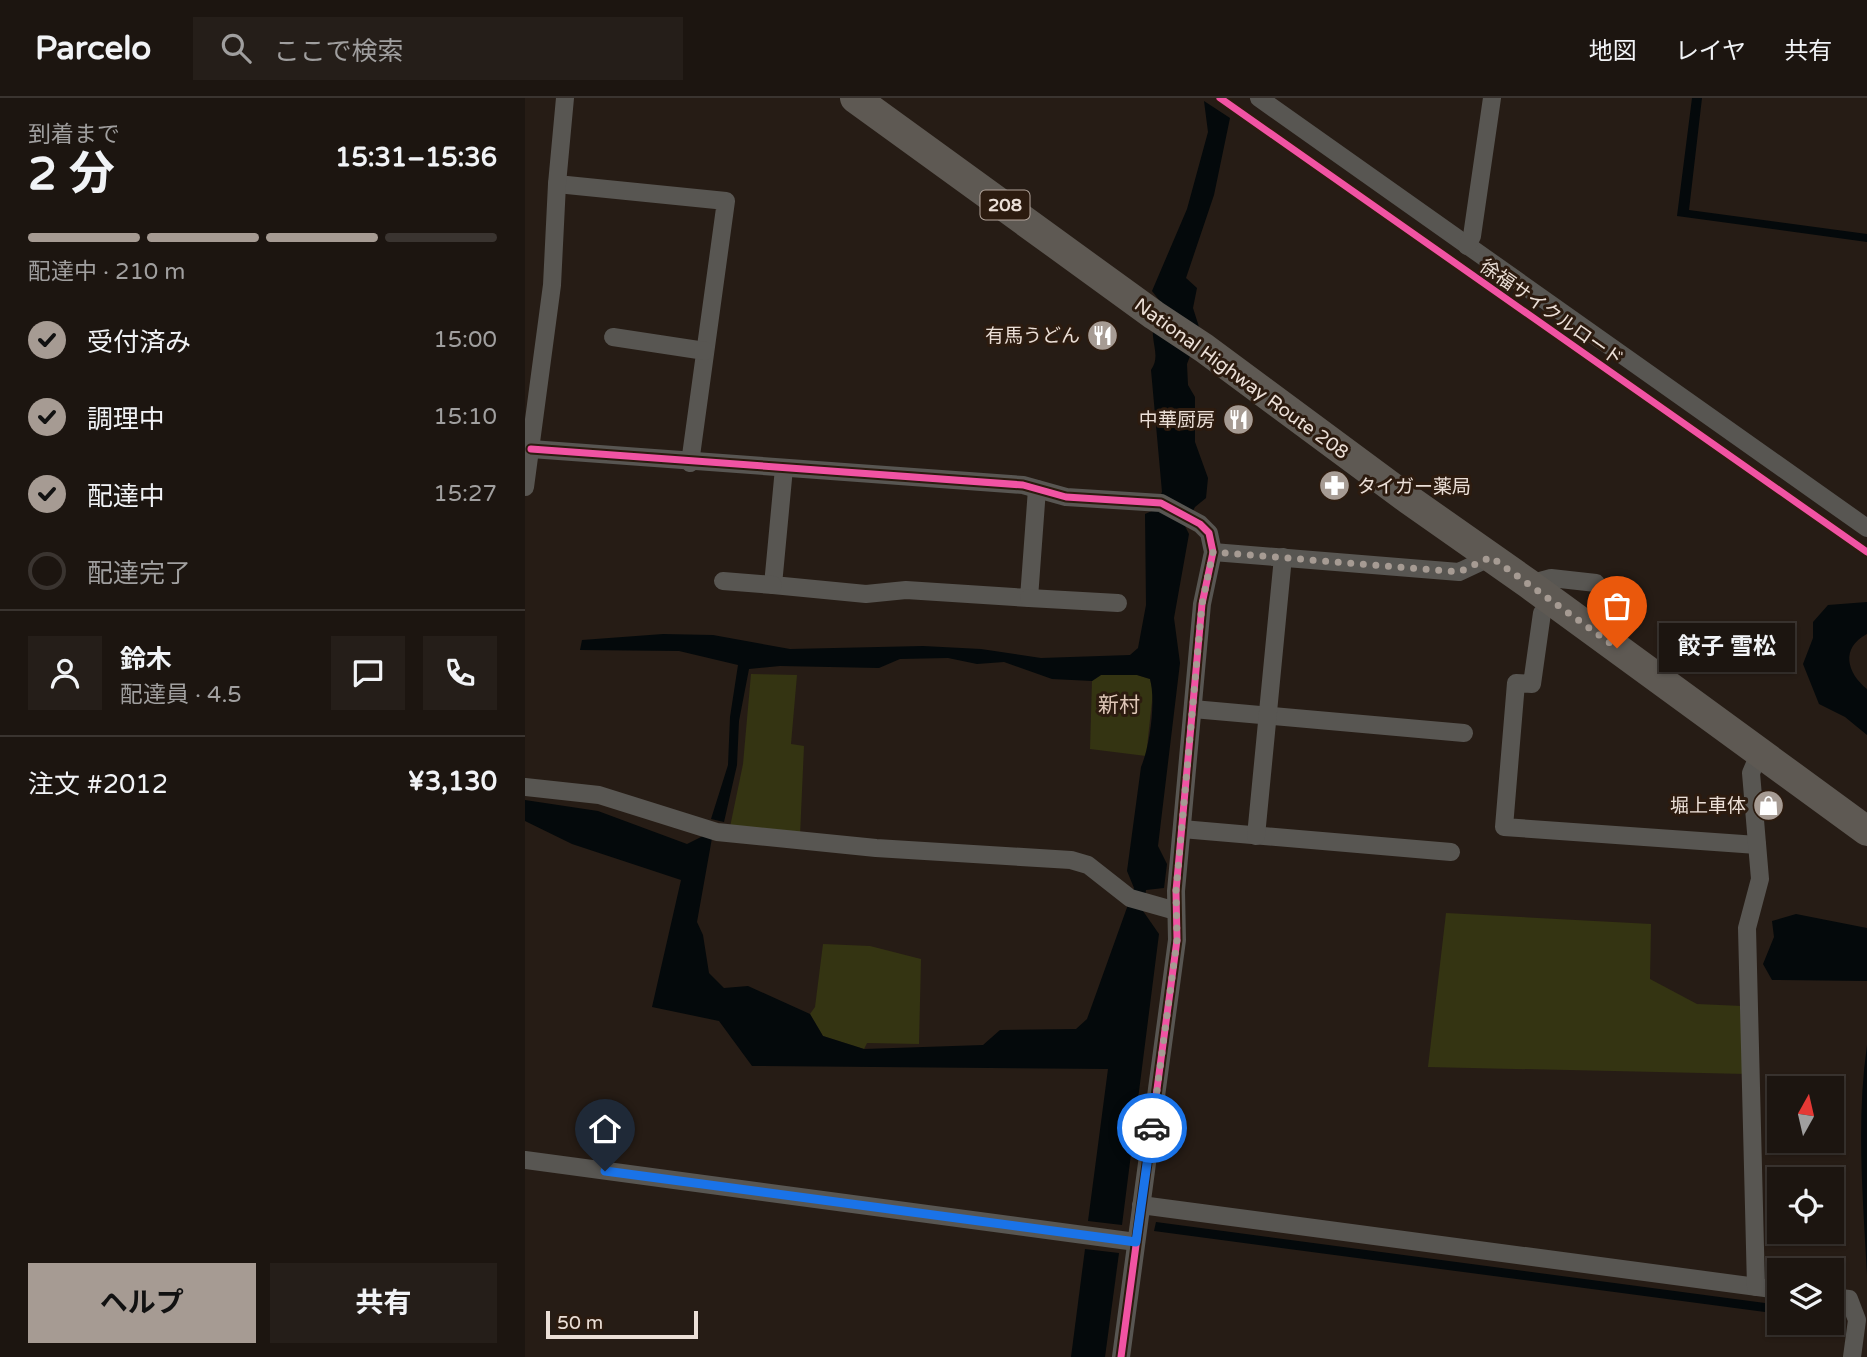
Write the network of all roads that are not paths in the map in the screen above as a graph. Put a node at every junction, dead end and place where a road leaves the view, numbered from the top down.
1 (565, 98) edge
2 (855, 98) edge
3 (1259, 98) edge
4 (1492, 98) edge
5 (557, 184) junction
6 (1468, 246) junction
7 (613, 337) dead end
8 (705, 351) junction
9 (532, 376) edge
10 (531, 449) junction
11 (690, 463) junction
12 (784, 468) junction
13 (525, 486) edge
14 (1037, 489) junction
15 (1867, 528) edge
16 (1213, 552) junction
17 (1283, 557) junction
18 (1491, 557) junction
19 (723, 581) dead end
20 (1596, 583) dead end
21 (1529, 584) junction
22 (773, 585) junction
23 (1029, 598) junction
24 (1553, 602) junction
25 (1118, 604) dead end
26 (1193, 709) junction
27 (1268, 716) junction
28 (1464, 733) dead end
29 (1760, 752) junction
30 (525, 787) edge
31 (1182, 829) junction
32 (1867, 831) edge
33 (1256, 836) junction
34 (1757, 845) junction
35 (1451, 852) dead end
36 (1176, 911) junction
37 (525, 1160) edge
38 (1141, 1205) junction
39 (1136, 1242) junction
40 (1756, 1287) junction
41 (1767, 1288) edge
42 (1844, 1298) edge
43 (1121, 1357) edge
44 (1852, 1357) edge

1 - 5 street
2 - 18 highway, National Highway Route 208 / 208
3 - 6 street
4 - 6 street
5 - 8 street
5 - 9 street
6 - 15 street
7 - 8 street
8 - 11 street
9 - 10 street
10 - 11 street
10 - 13 street
11 - 12 street
12 - 14 street
12 - 22 street
14 - 16 street
14 - 23 street
16 - 17 street
16 - 26 street
17 - 18 street
17 - 27 street
18 - 21 highway, National Highway Route 208 / 208
19 - 22 street
20 - 21 street
21 - 24 highway, National Highway Route 208 / 208
22 - 23 street
23 - 25 street
24 - 29 highway, National Highway Route 208 / 208
24 - 34 street
26 - 27 street
26 - 31 street
27 - 28 street
27 - 33 street
29 - 32 highway, National Highway Route 208 / 208
29 - 34 street
30 - 36 street
31 - 33 street
31 - 36 street
33 - 35 street
34 - 40 street
36 - 38 street
37 - 39 street
38 - 39 street
38 - 40 street
39 - 43 street
40 - 41 street
42 - 44 street

